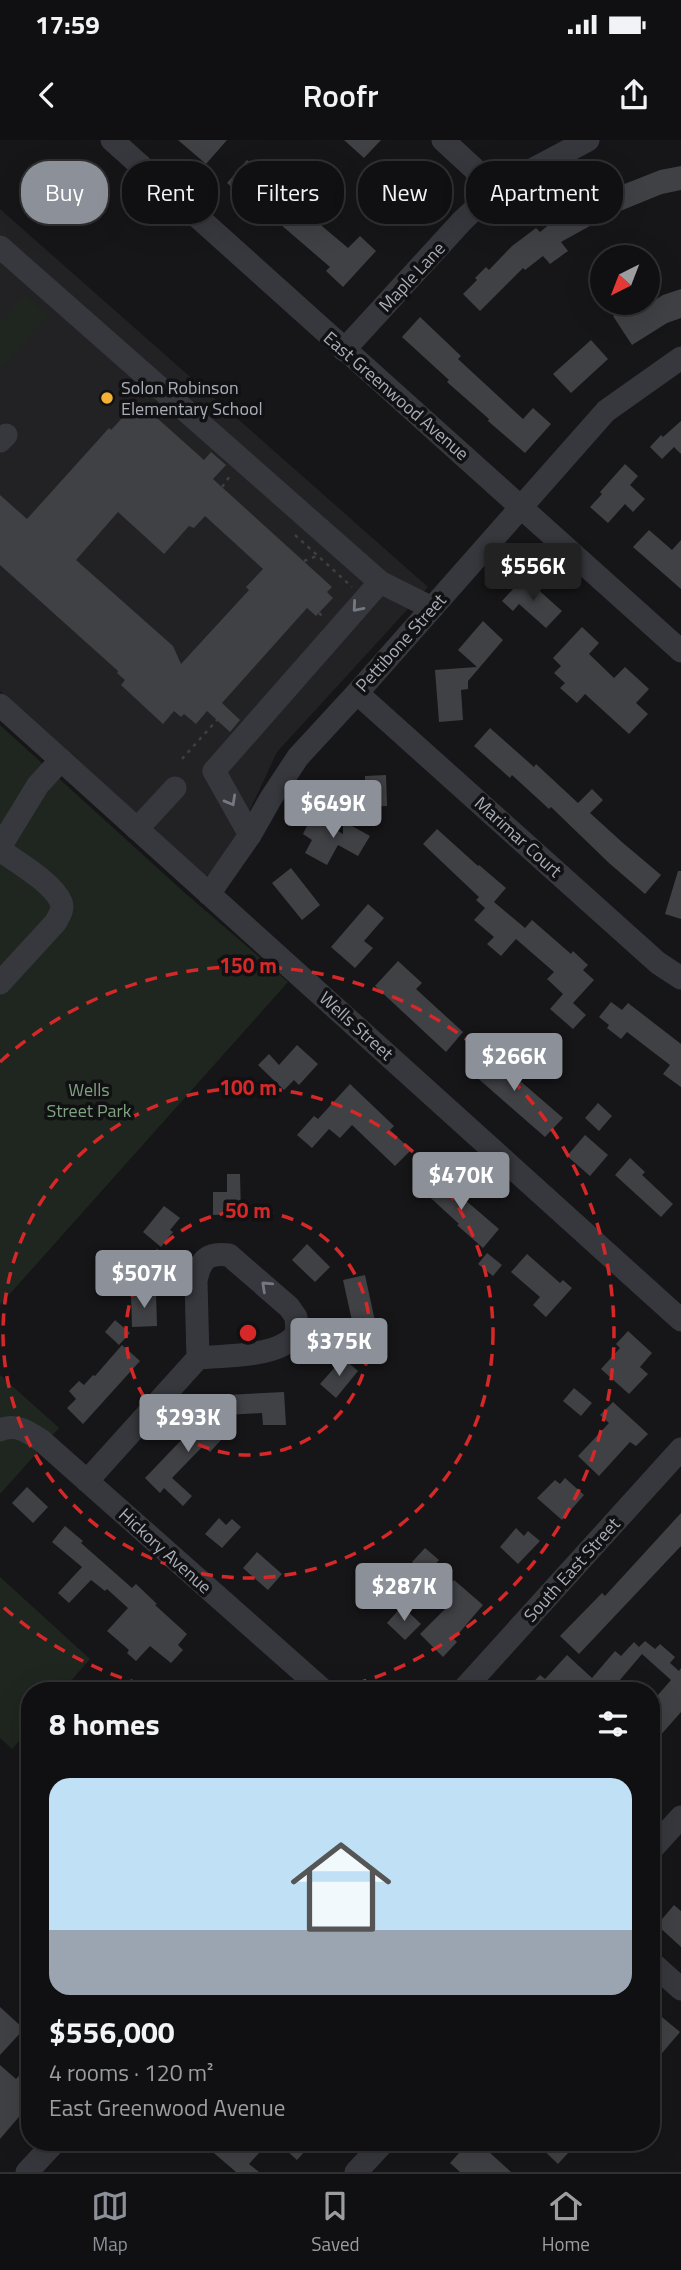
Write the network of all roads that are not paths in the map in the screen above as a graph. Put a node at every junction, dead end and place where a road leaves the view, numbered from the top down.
1 (112, 140) edge
2 (443, 140) edge
3 (588, 140) edge
4 (549, 161) edge
5 (466, 162) edge
6 (466, 217) edge
7 (0, 247) edge
8 (344, 350) junction
9 (681, 359) edge
10 (522, 507) junction
11 (372, 590) junction
12 (432, 608) junction
13 (681, 651) edge
14 (357, 693) junction
15 (0, 705) edge
16 (61, 760) junction
17 (175, 788) dead end
18 (137, 829) junction
19 (250, 835) junction
20 (0, 849) edge
21 (209, 894) junction
22 (681, 978) edge
23 (0, 983) edge
24 (681, 1320) edge
25 (198, 1358) junction
26 (0, 1430) edge
27 (681, 1449) edge
28 (87, 1481) junction
29 (314, 1682) edge
30 (470, 1682) edge
31 (681, 1816) edge
32 (660, 1840) edge
33 (660, 1970) edge
34 (681, 1989) edge
35 (47, 2151) edge
36 (376, 2151) edge
37 (27, 2172) edge
38 (356, 2172) edge

1 - 8 street, East Greenwood Avenue
2 - 5 street
3 - 4 street, Maple Lane
6 - 8 street, Maple Lane
7 - 11 street
8 - 10 street, East Greenwood Avenue
9 - 10 street, Pettibone Street
10 - 12 street, Pettibone Street
10 - 13 street, East Greenwood Avenue
11 - 12 street
11 -> 19 street
12 - 14 street, Pettibone Street
14 - 19 street, Pettibone Street
14 - 22 street, Marimar Court
15 - 16 street, Wells Street
16 - 18 street, Wells Street
16 - 20 street
17 - 18 street
18 - 21 street, Wells Street
19 - 21 street, Pettibone Street
20 - 23 street
21 - 24 street, Wells Street
25 -> 25 street
25 - 28 street
26 - 28 street, Hickory Avenue
27 - 30 street, South East Street
28 - 29 street, Hickory Avenue
31 - 32 street
33 - 34 street
35 - 37 street
36 - 38 street

